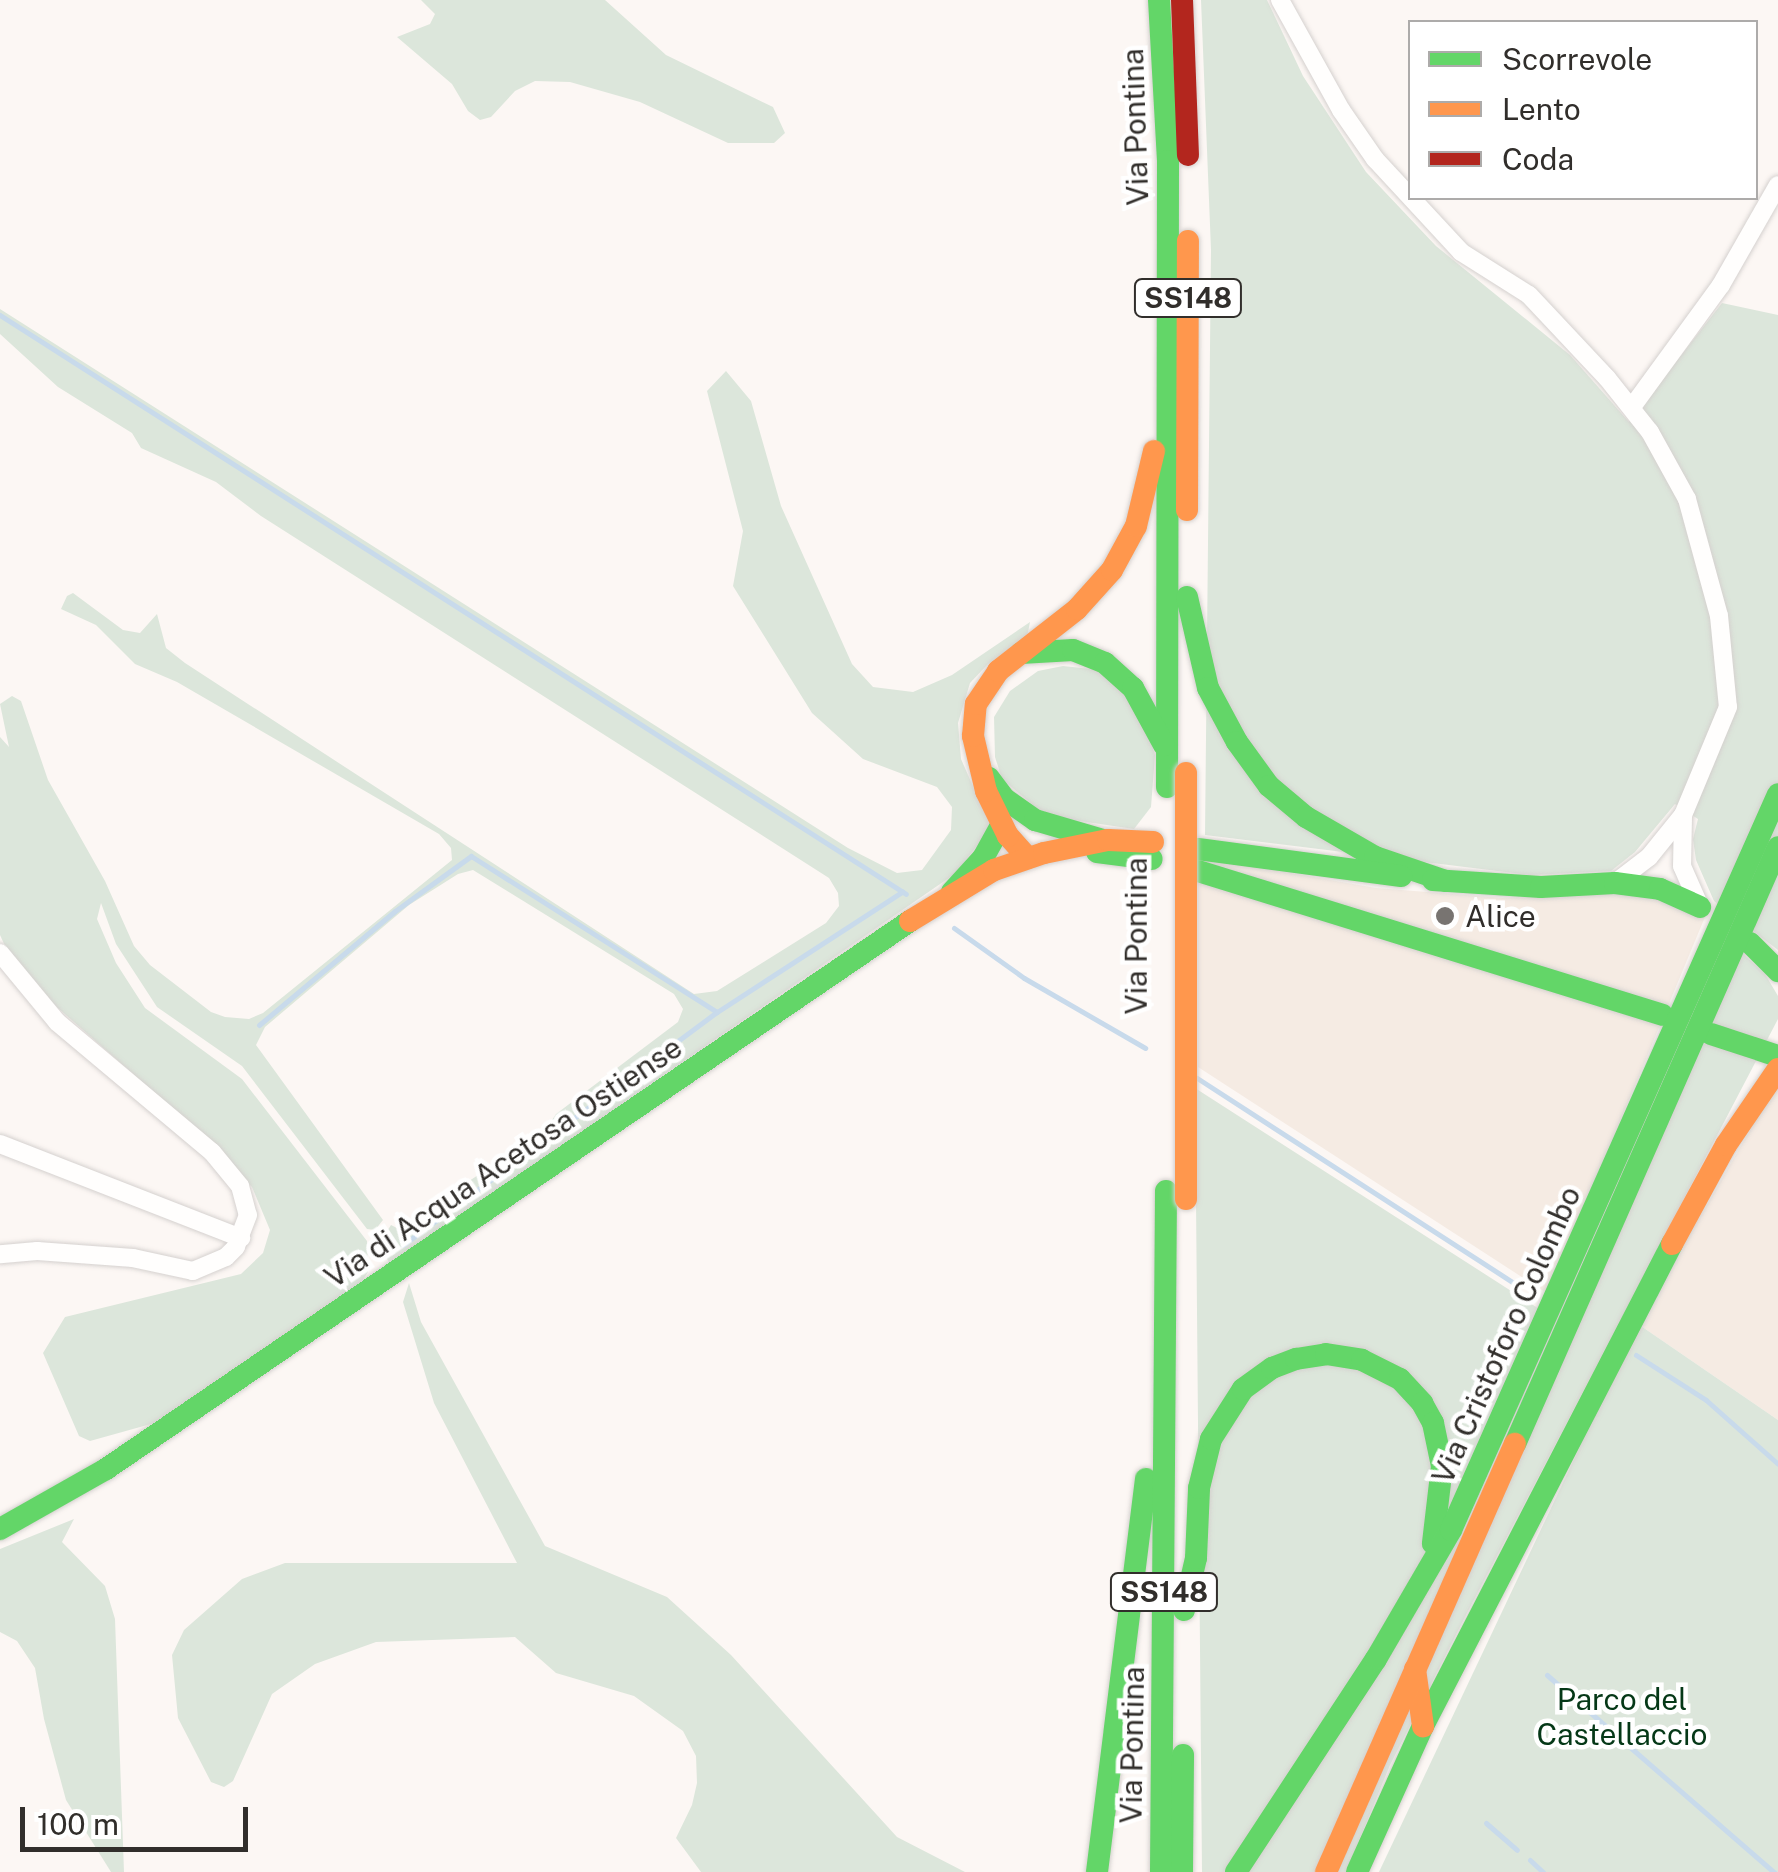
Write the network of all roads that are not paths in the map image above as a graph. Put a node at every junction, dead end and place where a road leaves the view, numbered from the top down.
1 (1148, 0) edge
2 (1159, 0) edge
3 (1182, 0) edge
4 (1280, 0) edge
5 (1164, 60) junction
6 (1778, 185) edge
7 (1408, 194) edge
8 (1413, 200) edge
9 (1167, 400) junction
10 (1632, 407) junction
11 (1187, 596) junction
12 (1018, 654) junction
13 (1167, 751) junction
14 (978, 764) junction
15 (1778, 794) edge
16 (1684, 816) junction
17 (1001, 826) junction
18 (1104, 840) junction
19 (1778, 847) edge
20 (1036, 855) junction
21 (1318, 865) junction
22 (1348, 869) junction
23 (1446, 881) junction
24 (1615, 883) junction
25 (952, 892) junction
26 (1700, 907) joint
27 (1321, 909) junction
28 (1750, 943) dead end
29 (0, 954) edge
30 (1778, 970) edge
31 (1662, 1015) dead end
32 (1710, 1034) dead end
33 (1778, 1056) edge
34 (1778, 1069) edge
35 (0, 1144) edge
36 (1176, 1195) junction
37 (241, 1238) junction
38 (0, 1254) edge
39 (1165, 1312) junction
40 (0, 1529) edge
41 (1426, 1574) junction
42 (1184, 1610) junction
43 (1415, 1669) junction
44 (1423, 1726) junction
45 (1097, 1872) edge
46 (1160, 1872) edge
47 (1182, 1872) edge
48 (1236, 1872) edge
49 (1326, 1872) edge
50 (1357, 1872) edge

1 - 5 main road
2 - 5 main road, Via Pontina / SS148
3 - 11 main road, Via Pontina / SS148
4 - 7 street
5 - 9 main road, Via Pontina / SS148
6 - 10 street
8 - 10 street
9 - 12 main road
9 - 13 main road, Via Pontina / SS148
10 - 16 street
11 - 23 main road
11 - 36 main road, Via Pontina / SS148, bridge
12 - 13 main road
12 - 14 main road
13 - 36 main road, Via Pontina / SS148
14 - 17 main road
14 - 18 main road
15 - 41 main road, Via Cristoforo Colombo
16 - 24 street
16 - 26 street
17 - 20 main road
17 - 25 main road
18 - 20 main road, Via di Acqua Acetosa Ostiense
18 - 20 main road, Via di Acqua Acetosa Ostiense
19 - 43 main road, Via Cristoforo Colombo
20 - 25 main road, Via di Acqua Acetosa Ostiense
21 - 22 main road
21 - 27 main road
21 - 27 main road
22 - 23 main road
22 - 27 main road
23 - 24 main road
24 - 26 main road
25 - 40 main road, Via di Acqua Acetosa Ostiense
27 - 31 main road
28 - 30 main road
29 - 37 street
32 - 33 main road
34 - 44 main road
35 - 37 street
36 - 39 main road, Via Pontina / SS148
36 - 42 main road, Via Pontina / SS148
37 - 38 street
39 - 45 main road
39 - 46 main road, Via Pontina / SS148
41 - 42 main road
41 - 48 main road, Via Cristoforo Colombo
42 - 47 main road, Via Pontina / SS148
43 - 44 main road
43 - 49 main road, Via Cristoforo Colombo
44 - 50 main road

